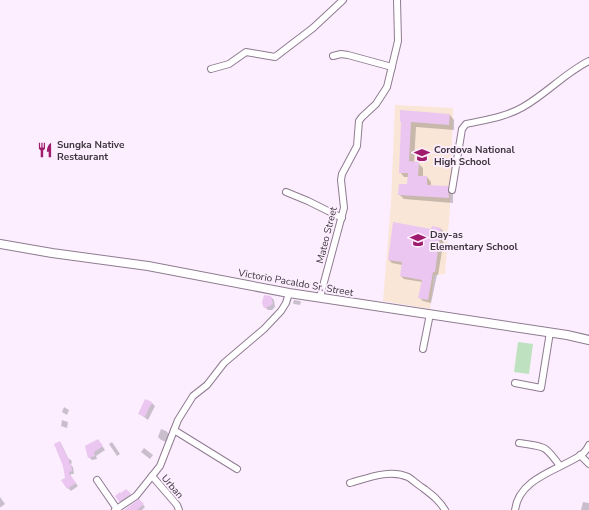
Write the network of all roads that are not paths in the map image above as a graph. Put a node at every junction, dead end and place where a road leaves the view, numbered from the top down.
1 (343, 0) edge
2 (397, 0) edge
3 (333, 56) dead end
4 (589, 60) edge
5 (392, 67) junction
6 (211, 69) dead end
7 (452, 190) dead end
8 (286, 192) dead end
9 (342, 218) junction
10 (0, 244) edge
11 (289, 293) junction
12 (320, 297) junction
13 (430, 314) junction
14 (550, 332) junction
15 (589, 340) edge
16 (423, 349) dead end
17 (515, 383) dead end
18 (174, 430) junction
19 (519, 443) dead end
20 (589, 446) edge
21 (580, 455) junction
22 (589, 464) edge
23 (560, 466) junction
24 (237, 469) dead end
25 (152, 476) junction
26 (97, 480) dead end
27 (350, 483) dead end
28 (116, 509) edge
29 (179, 510) edge
30 (445, 510) edge
31 (515, 510) edge

1 - 6 street
2 - 5 street, Mateo Street
3 - 5 street
4 - 7 street
5 - 9 street, Mateo Street
8 - 9 street
9 - 12 street, Mateo Street
10 - 11 street, Victorio Pacaldo Sr. Street
11 - 12 street, Victorio Pacaldo Sr. Street
11 - 18 street
12 - 13 street, Victorio Pacaldo Sr. Street
13 - 14 street, Victorio Pacaldo Sr. Street
13 - 16 street
14 - 15 street, Victorio Pacaldo Sr. Street
14 - 17 street
18 - 24 street
18 - 25 street
19 - 23 street
20 - 21 street
21 - 22 street
21 - 23 street
23 - 31 street
25 - 28 street
25 - 29 street, Urban
26 - 28 street
27 - 30 street

